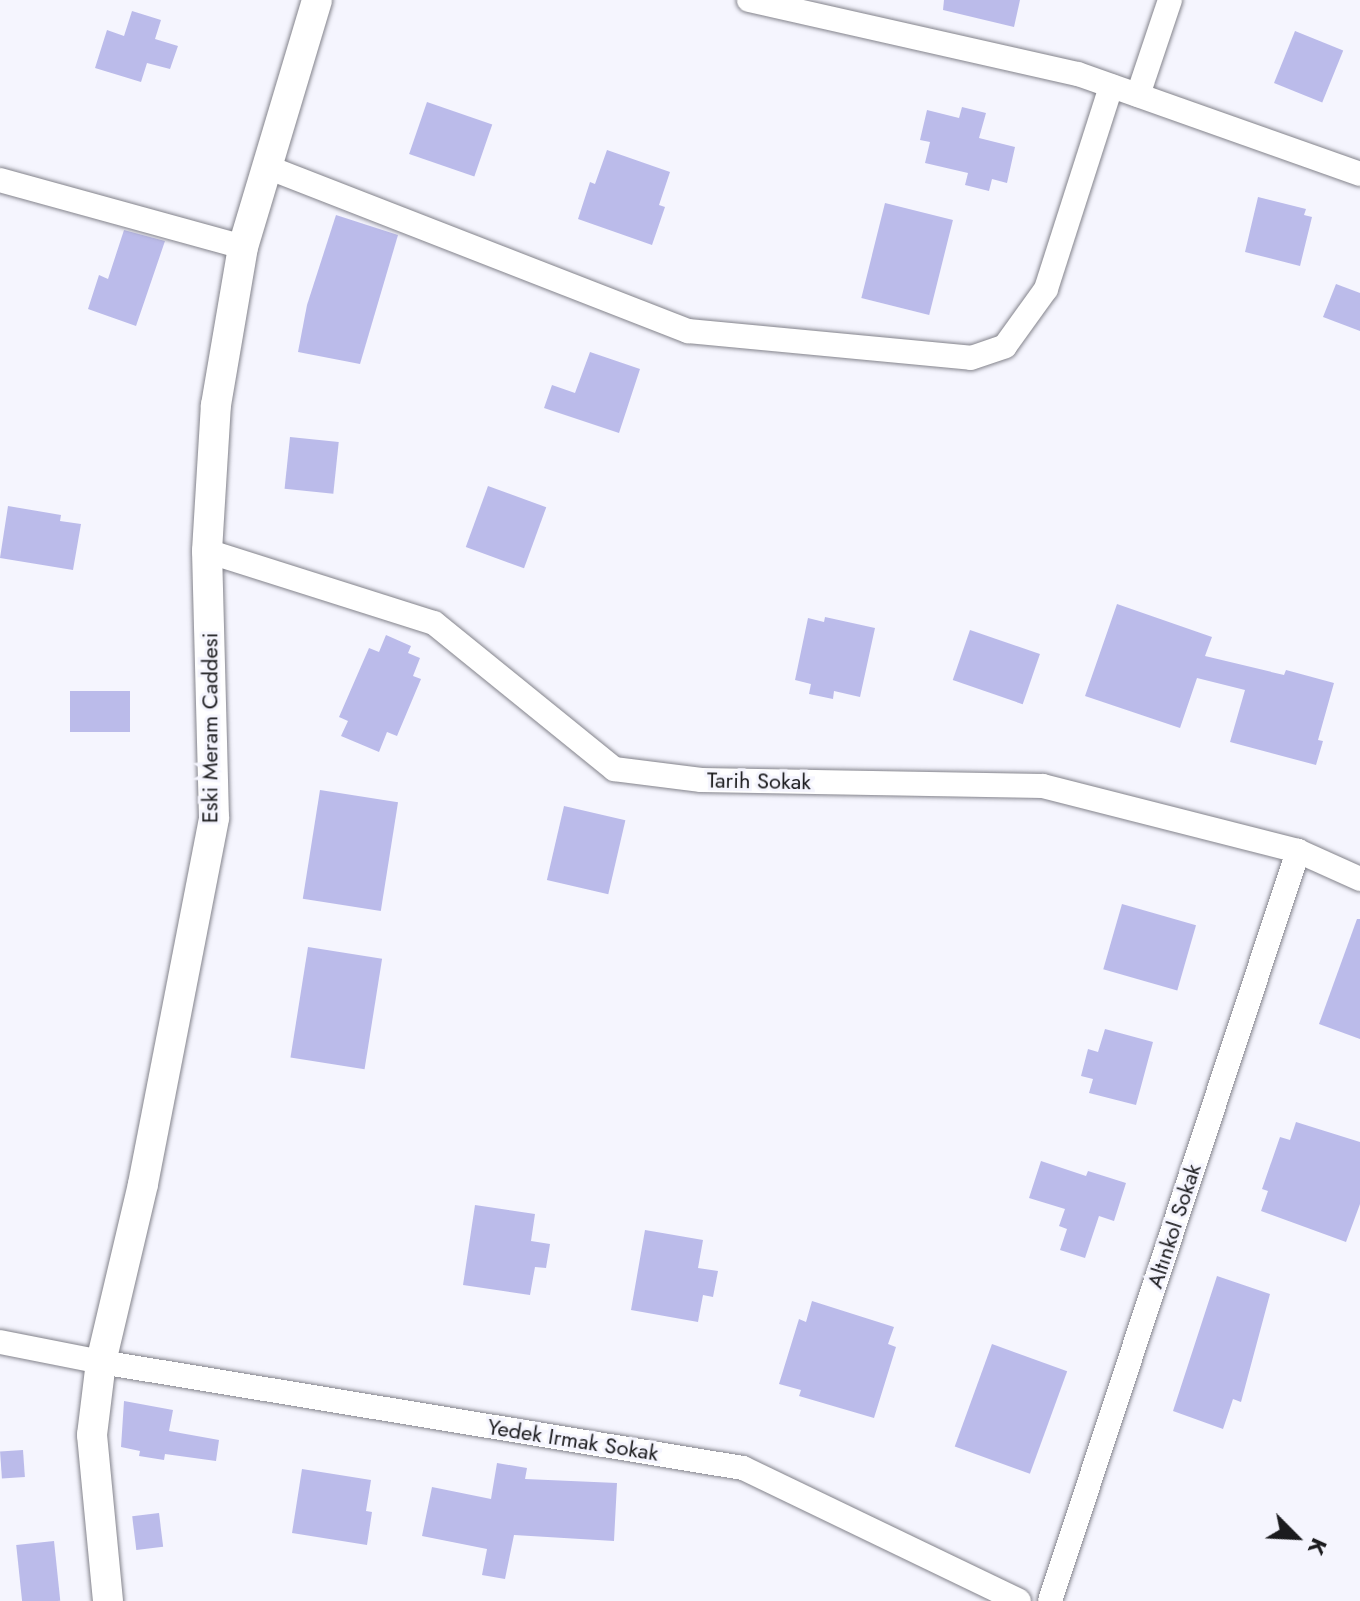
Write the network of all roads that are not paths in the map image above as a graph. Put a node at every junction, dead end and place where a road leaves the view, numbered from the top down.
1 (317, 0) edge
2 (749, 0) edge
3 (1170, 0) edge
4 (1111, 86) junction
5 (1138, 95) junction
6 (267, 167) junction
7 (1360, 174) edge
8 (0, 180) edge
9 (243, 247) junction
10 (207, 551) junction
11 (1298, 851) junction
12 (1360, 879) edge
13 (0, 1342) edge
14 (101, 1362) junction
15 (984, 1593) edge
16 (108, 1601) edge
17 (1019, 1601) edge
18 (1050, 1601) edge

1 - 6 street, Eski Meram Caddesi
2 - 4 street
3 - 5 street
4 - 5 street
4 - 6 street
5 - 7 street
6 - 9 street, Eski Meram Caddesi
8 - 9 street
9 - 10 street, Eski Meram Caddesi
10 - 11 street, Tarih Sokak
10 - 14 street, Eski Meram Caddesi
11 - 12 street, Tarih Sokak
11 - 18 street, Altınkol Sokak
13 - 14 street, Yedek Irmak Sokak
14 - 15 street, Yedek Irmak Sokak
14 - 16 street, Eski Meram Caddesi
15 - 17 street, Yedek Irmak Sokak

